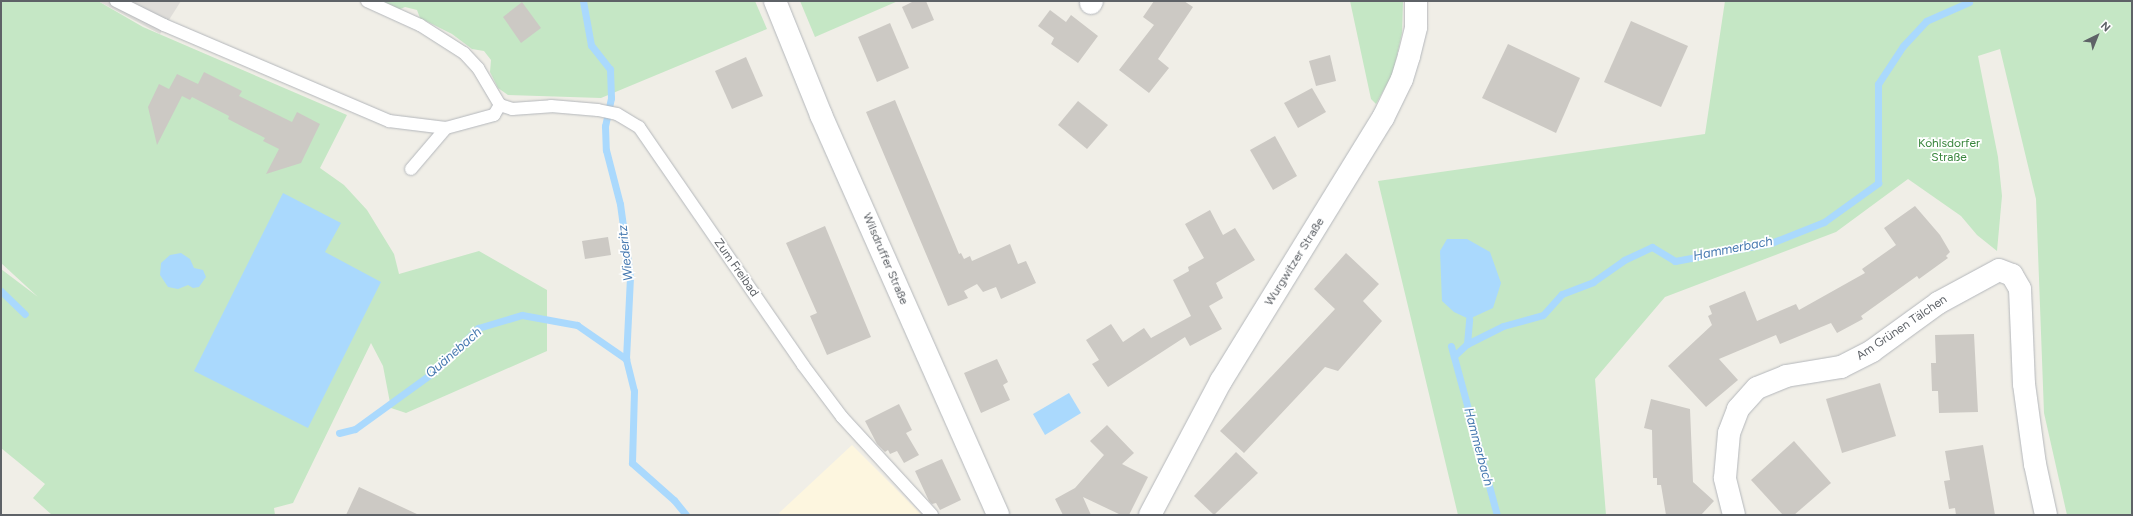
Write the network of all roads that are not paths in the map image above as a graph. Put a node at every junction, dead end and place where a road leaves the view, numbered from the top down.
1 (116, 1) edge
2 (367, 1) edge
3 (775, 1) edge
4 (1416, 1) edge
5 (500, 105) junction
6 (446, 128) junction
7 (411, 169) dead end
8 (932, 515) edge
9 (998, 515) edge
10 (1150, 515) edge
11 (1734, 515) edge
12 (2046, 515) edge

1 - 6 lane
2 - 5 lane
3 - 9 street, Wilsdruffer Straße
4 - 10 street, Wurgwitzer Straße
5 - 6 lane
5 - 8 lane, Zum Freibad
6 - 7 lane
11 - 12 street, Am Grünen Tälchen

